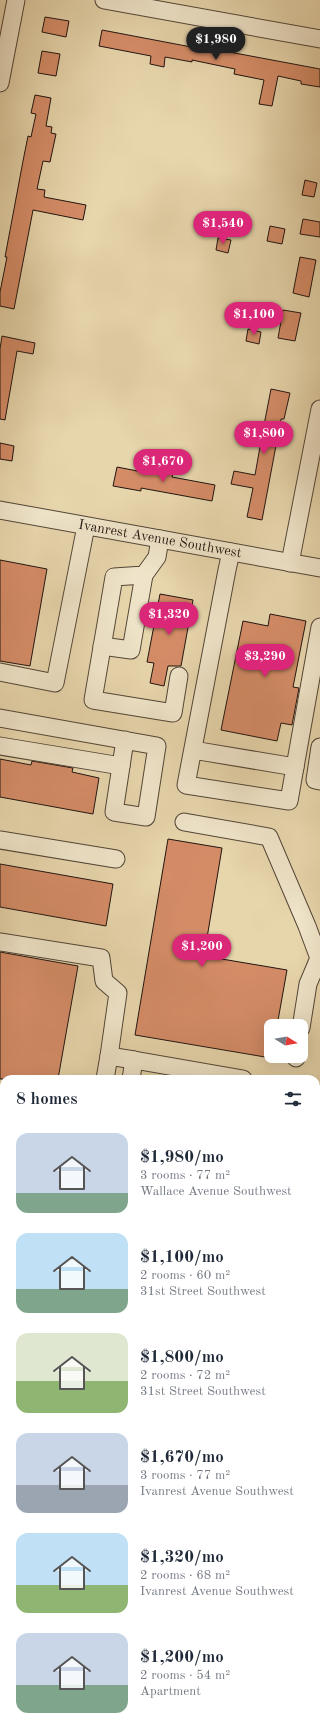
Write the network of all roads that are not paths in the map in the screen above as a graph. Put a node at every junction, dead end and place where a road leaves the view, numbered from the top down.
1 (16, 0) edge
2 (104, 0) edge
3 (320, 39) edge
4 (0, 83) edge
5 (320, 409) edge
6 (0, 510) edge
7 (86, 526) junction
8 (160, 539) junction
9 (231, 552) junction
10 (290, 563) junction
11 (320, 568) edge
12 (144, 575) junction
13 (320, 628) edge
14 (102, 646) junction
15 (0, 672) edge
16 (179, 676) dead end
17 (0, 718) edge
18 (125, 740) junction
19 (0, 746) edge
20 (320, 747) edge
21 (193, 750) junction
22 (120, 766) junction
23 (295, 767) junction
24 (320, 781) edge
25 (184, 822) dead end
26 (0, 840) edge
27 (116, 859) dead end
28 (0, 942) edge
29 (319, 960) edge
30 (302, 1019) edge
31 (109, 1056) junction
32 (134, 1060) junction
33 (106, 1075) edge
34 (132, 1075) edge
35 (220, 1075) edge

1 - 4 street
2 - 3 street
5 - 10 street
6 - 7 street, Ivanrest Avenue Southwest
7 - 8 street, Ivanrest Avenue Southwest
7 - 15 street
8 - 9 street, Ivanrest Avenue Southwest
8 - 12 street
9 - 10 street, Ivanrest Avenue Southwest
9 - 21 street
10 - 11 street, Ivanrest Avenue Southwest
12 - 14 street
12 - 14 street
13 - 23 street
14 - 16 street
17 - 18 street
18 - 22 street
18 - 22 street
19 - 22 street
20 - 24 street
21 - 23 street
21 - 23 street
25 - 29 street
26 - 27 street
28 - 31 street
29 - 30 street
31 - 32 street
31 - 33 street
32 - 34 street
32 - 35 street

